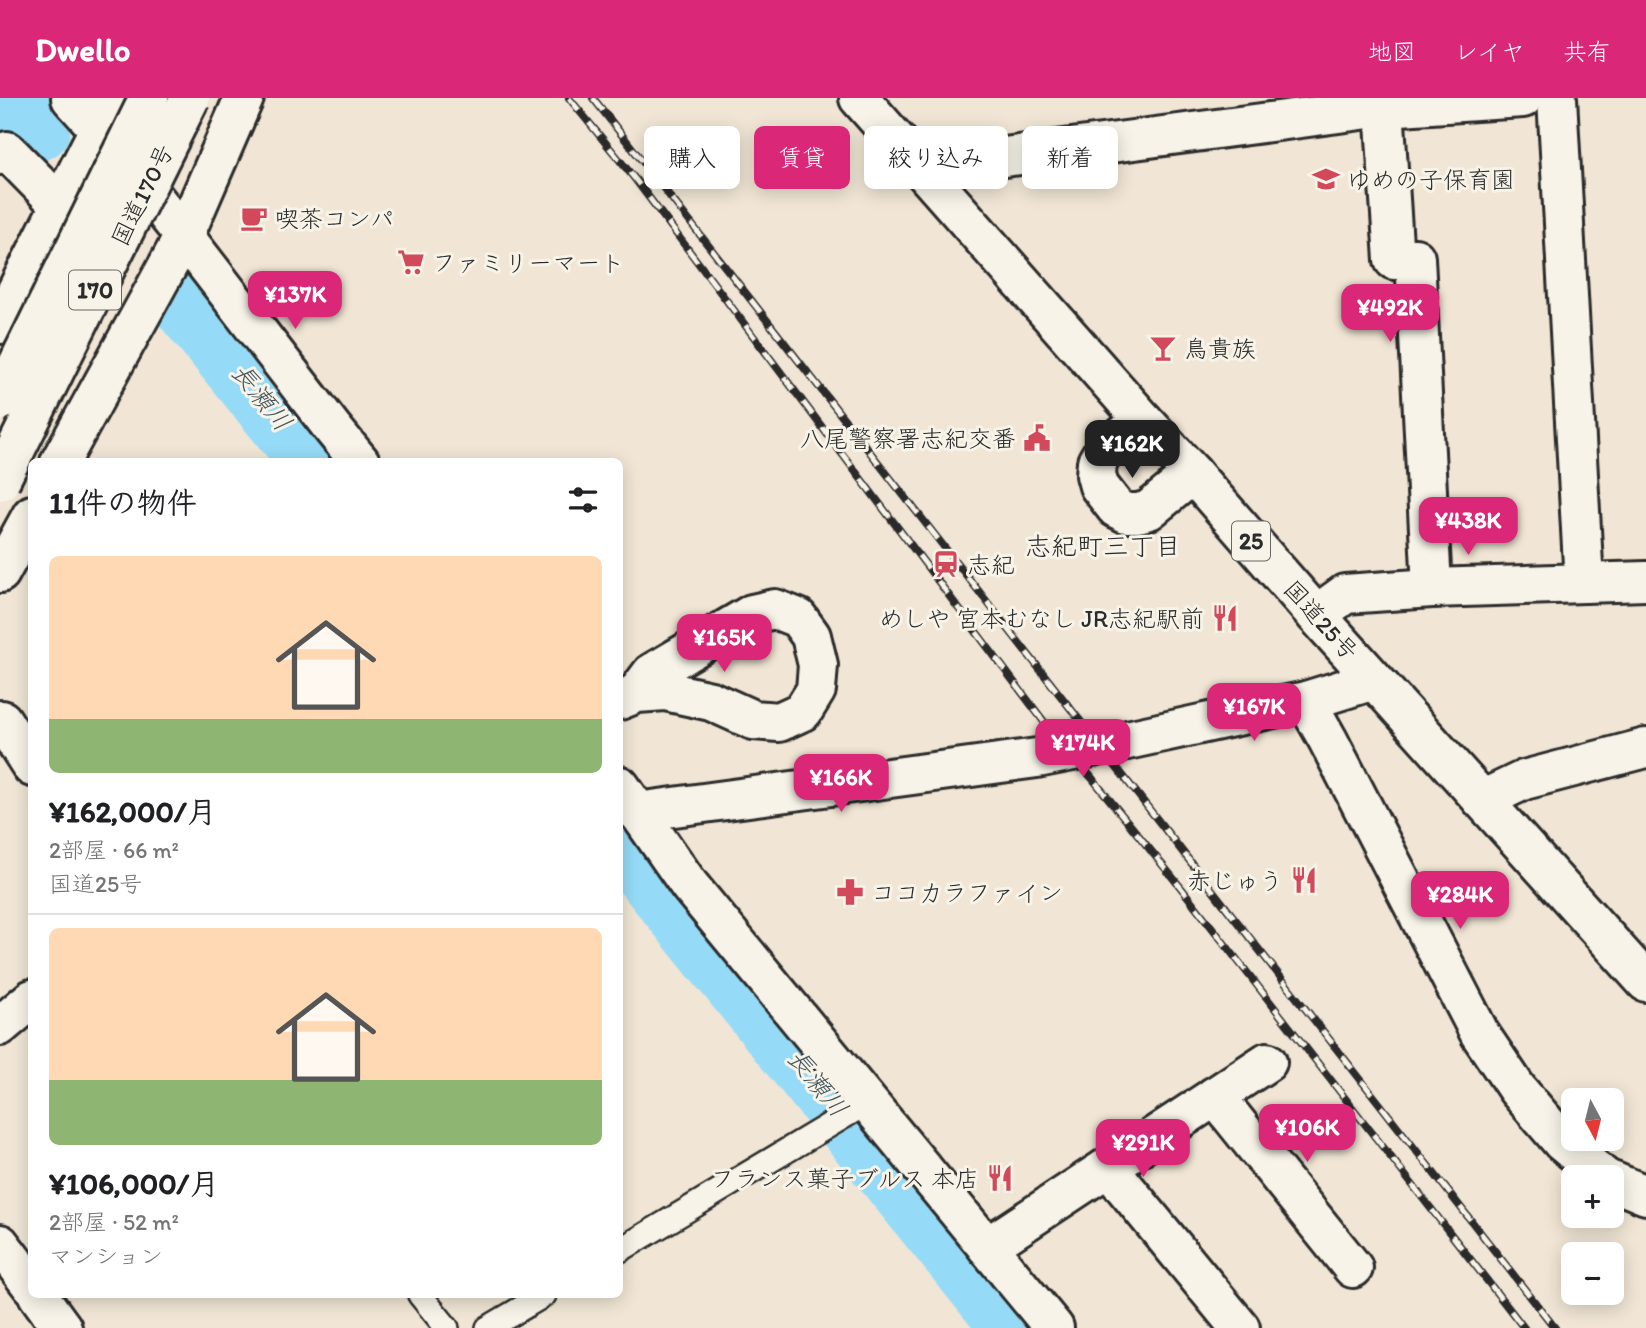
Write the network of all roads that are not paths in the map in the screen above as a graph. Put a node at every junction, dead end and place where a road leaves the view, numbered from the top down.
1 (71, 98) edge
2 (149, 98) edge
3 (190, 98) edge
4 (244, 98) edge
5 (859, 98) edge
6 (1523, 98) edge
7 (1558, 98) edge
8 (1394, 103) edge
9 (106, 113) edge
10 (884, 126) edge
11 (0, 155) edge
12 (1008, 156) edge
13 (940, 189) edge
14 (60, 205) junction
15 (184, 236) junction
16 (0, 324) edge
17 (0, 401) edge
18 (1143, 420) junction
19 (62, 458) edge
20 (357, 458) edge
21 (1193, 474) junction
22 (0, 481) edge
23 (28, 522) edge
24 (0, 573) edge
25 (1646, 582) edge
26 (1584, 583) junction
27 (1432, 588) junction
28 (1316, 615) junction
29 (1374, 680) junction
30 (1306, 701) junction
31 (2, 720) dead end
32 (1646, 748) edge
33 (28, 761) edge
34 (628, 799) edge
35 (1482, 800) junction
36 (1646, 982) edge
37 (28, 1002) edge
38 (0, 1026) edge
39 (1267, 1062) dead end
40 (1215, 1096) junction
41 (868, 1102) junction
42 (1589, 1165) edge
43 (1108, 1167) junction
44 (1624, 1186) edge
45 (1646, 1195) edge
46 (987, 1247) junction
47 (623, 1248) edge
48 (1353, 1268) dead end
49 (40, 1298) edge
50 (422, 1298) edge
51 (539, 1298) edge
52 (62, 1328) edge
53 (447, 1328) edge
54 (488, 1328) edge
55 (1054, 1328) edge
56 (1240, 1328) edge

1 - 9 main road
2 - 17 main road, 国道170号 / 170, bridge
3 - 22 main road, 国道170号 / 170, bridge
4 - 15 main road
5 - 10 main road, 国道25号 / 25
6 - 8 main road
7 - 26 main road
8 - 12 main road
8 - 27 main road
9 - 14 main road
9 - 15 main road
11 - 14 main road
13 - 18 main road, 国道25号 / 25
14 - 16 main road
15 - 19 main road
15 - 20 main road
18 - 21 main road, 国道25号 / 25
18 - 21 main road
21 - 28 main road, 国道25号 / 25
23 - 24 main road
25 - 26 main road
26 - 27 main road
27 - 28 main road
28 - 29 main road, 国道25号 / 25
29 - 30 main road
29 - 35 main road, 国道25号 / 25
30 - 34 main road
30 - 42 main road
31 - 33 main road
32 - 35 main road
34 - 41 main road
35 - 36 main road, 国道25号 / 25
37 - 38 main road
39 - 40 main road
40 - 43 main road
40 - 48 main road
41 - 46 main road
41 - 47 lane
43 - 46 main road
43 - 56 main road
44 - 45 main road
46 - 55 main road
49 - 52 main road
50 - 53 lane
51 - 54 lane

